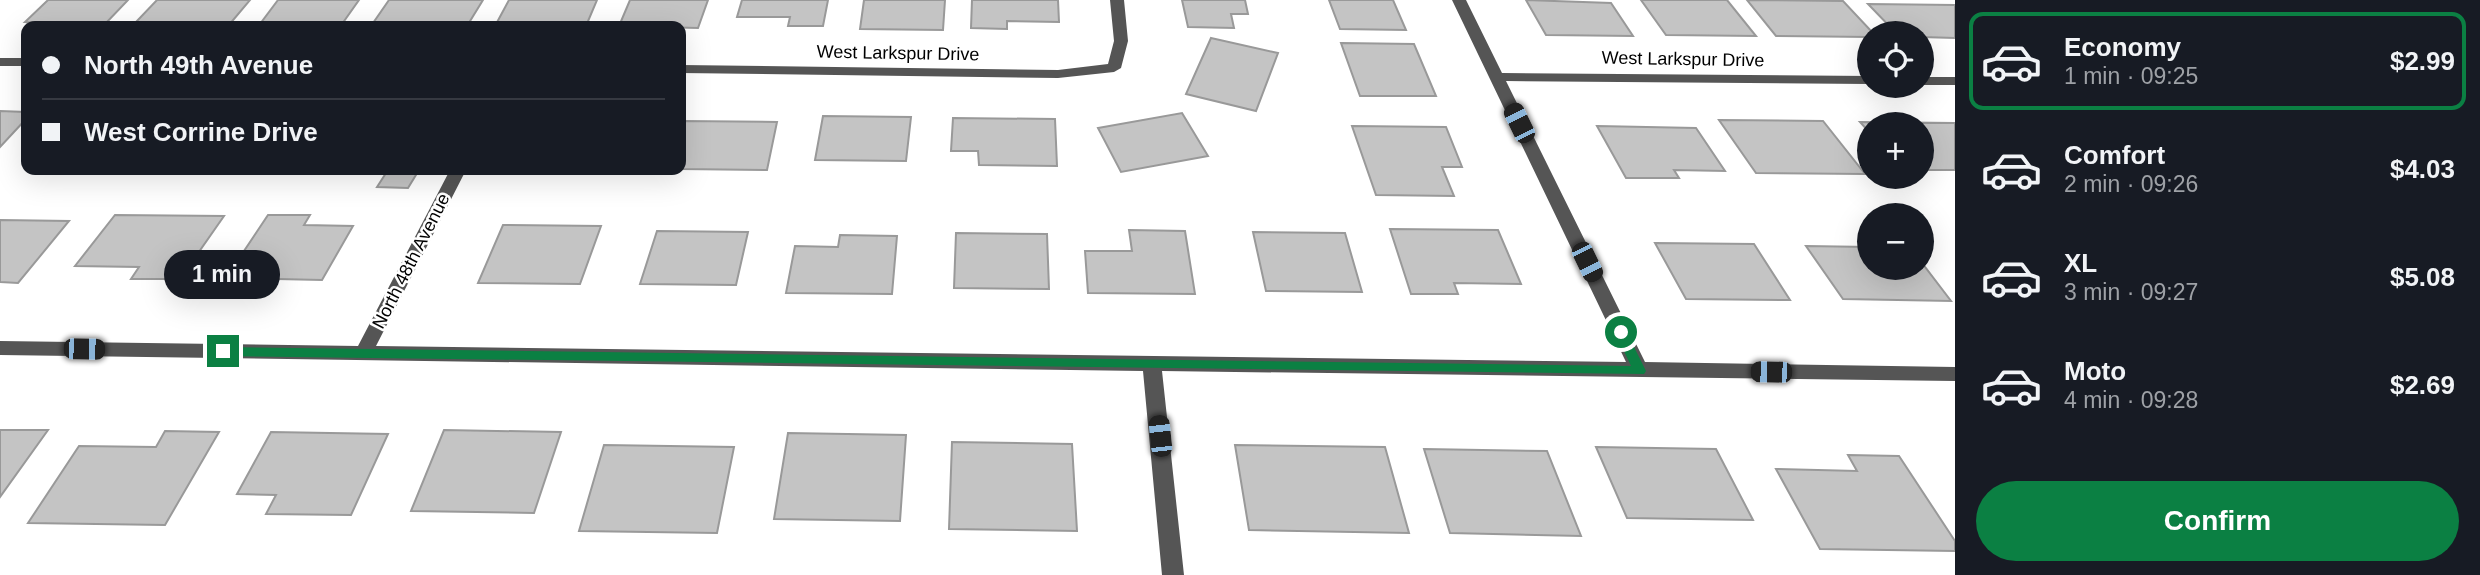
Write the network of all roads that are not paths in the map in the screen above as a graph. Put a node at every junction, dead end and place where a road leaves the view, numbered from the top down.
1 (1117, 0) edge
2 (1459, 0) edge
3 (0, 62) edge
4 (21, 62) edge
5 (686, 69) edge
6 (1497, 77) junction
7 (1857, 80) edge
8 (1934, 81) edge
9 (1955, 81) edge
10 (455, 175) edge
11 (0, 348) edge
12 (363, 353) junction
13 (1152, 363) junction
14 (1640, 371) junction
15 (1955, 374) edge
16 (1173, 575) edge

1 - 5 street, West Larkspur Drive
2 - 6 street
3 - 4 street
6 - 7 street, West Larkspur Drive
6 - 14 street
8 - 9 street
10 - 12 street, North 48th Avenue
11 - 12 street
12 - 13 street
13 - 14 street
13 - 16 street
14 - 15 street

